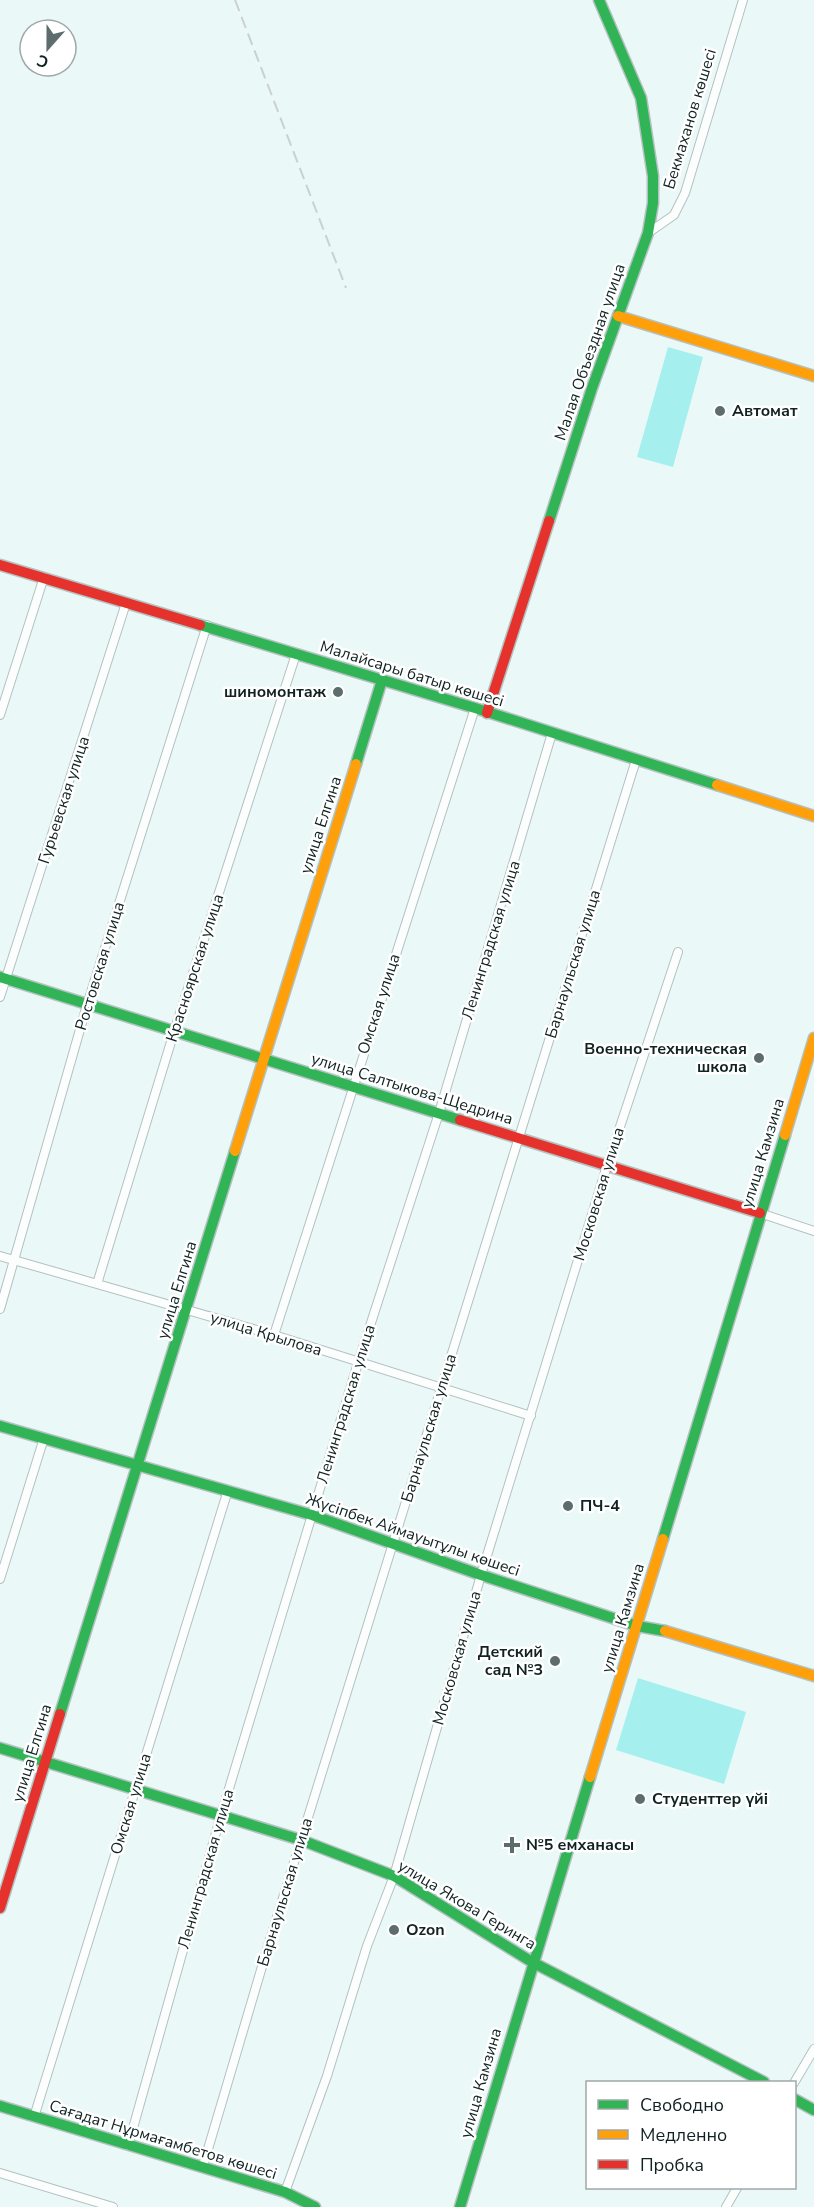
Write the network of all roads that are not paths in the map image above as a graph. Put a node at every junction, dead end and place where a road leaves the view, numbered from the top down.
1 (599, 0) edge
2 (742, 0) edge
3 (648, 233) junction
4 (618, 316) junction
5 (814, 376) edge
6 (0, 565) edge
7 (44, 577) junction
8 (126, 603) junction
9 (207, 626) junction
10 (296, 654) junction
11 (382, 680) junction
12 (475, 708) junction
13 (487, 713) junction
14 (0, 715) edge
15 (552, 733) junction
16 (636, 760) junction
17 (814, 816) edge
18 (678, 952) dead end
19 (3, 978) edge
20 (0, 997) edge
21 (87, 1005) junction
22 (174, 1032) junction
23 (814, 1038) edge
24 (263, 1059) junction
25 (353, 1087) junction
26 (439, 1113) junction
27 (519, 1138) junction
28 (608, 1166) junction
29 (760, 1213) junction
30 (814, 1232) edge
31 (0, 1256) edge
32 (15, 1260) junction
33 (97, 1284) junction
34 (0, 1309) edge
35 (187, 1311) junction
36 (274, 1335) junction
37 (358, 1362) junction
38 (442, 1388) junction
39 (531, 1416) junction
40 (0, 1426) edge
41 (44, 1438) junction
42 (139, 1463) junction
43 (228, 1490) junction
44 (312, 1515) junction
45 (393, 1543) junction
46 (481, 1575) junction
47 (0, 1579) edge
48 (637, 1626) junction
49 (814, 1676) edge
50 (0, 1748) edge
51 (44, 1762) junction
52 (135, 1789) junction
53 (221, 1815) junction
54 (301, 1840) junction
55 (394, 1876) junction
56 (0, 1908) edge
57 (531, 1962) junction
58 (814, 2049) edge
59 (762, 2081) edge
60 (796, 2081) edge
61 (796, 2100) edge
62 (0, 2106) edge
63 (814, 2110) edge
64 (34, 2117) junction
65 (128, 2146) junction
66 (203, 2166) junction
67 (0, 2172) edge
68 (736, 2189) edge
69 (285, 2192) junction
70 (297, 2202) edge
71 (113, 2207) edge
72 (315, 2207) edge
73 (460, 2207) edge
74 (726, 2207) edge

1 - 3 street, Малая Объездная улица
2 - 3 street, Бекмаханов көшесі
3 - 4 street, Малая Объездная улица
4 - 5 street
4 - 13 street, Малая Объездная улица
6 - 7 street, Малайсары батыр көшесі
7 - 8 street, Малайсары батыр көшесі
7 - 14 street
8 - 9 street, Малайсары батыр көшесі
8 - 19 street, Гурьевская улица
9 - 10 street, Малайсары батыр көшесі
9 - 21 street, Ростовская улица
10 - 11 street, Малайсары батыр көшесі
10 - 22 street, Красноярская улица
11 - 12 street, Малайсары батыр көшесі
11 - 24 street, улица Елгина
12 - 13 street, Малайсары батыр көшесі
12 - 25 street, Омская улица
13 - 15 street, Малайсары батыр көшесі
15 - 16 street, Малайсары батыр көшесі
15 - 26 street, Ленинградская улица
16 - 17 street, Малайсары батыр көшесі
16 - 27 street, Барнаульская улица
18 - 28 street, Московская улица
19 - 20 street, Гурьевская улица
19 - 21 street, улица Салтыкова-Щедрина
21 - 22 street, улица Салтыкова-Щедрина
21 - 32 street, Ростовская улица
22 - 24 street, улица Салтыкова-Щедрина
22 - 33 street, Красноярская улица
23 - 29 street, улица Камзина
24 - 25 street, улица Салтыкова-Щедрина
24 - 35 street, улица Елгина
25 - 26 street, улица Салтыкова-Щедрина
25 - 36 street, Омская улица
26 - 27 street, улица Салтыкова-Щедрина
26 - 37 street, Ленинградская улица
27 - 28 street, улица Салтыкова-Щедрина
27 - 38 street, Барнаульская улица
28 - 29 street, улица Салтыкова-Щедрина
28 - 39 street, Московская улица
29 - 30 street, улица Салтыкова-Щедрина
29 - 48 street, улица Камзина
31 - 32 street, улица Крылова
32 - 33 street, улица Крылова
32 - 34 street, Ростовская улица
33 - 35 street, улица Крылова
35 - 36 street, улица Крылова
35 - 42 street, улица Елгина
36 - 37 street, улица Крылова
37 - 38 street, улица Крылова
37 - 44 street, Ленинградская улица
38 - 39 street, улица Крылова
38 - 45 street, Барнаульская улица
39 - 46 street, Московская улица
40 - 41 street, Жүсіпбек Аймауытұлы көшесі
41 - 42 street, Жүсіпбек Аймауытұлы көшесі
41 - 47 street
42 - 43 street, Жүсіпбек Аймауытұлы көшесі
42 - 51 street, улица Елгина
43 - 44 street, Жүсіпбек Аймауытұлы көшесі
43 - 52 street, Омская улица
44 - 45 street, Жүсіпбек Аймауытұлы көшесі
44 - 53 street, Ленинградская улица
45 - 46 street, Жүсіпбек Аймауытұлы көшесі
45 - 54 street, Барнаульская улица
46 - 48 street, Жүсіпбек Аймауытұлы көшесі
46 - 55 street, Московская улица
48 - 49 street, Жүсіпбек Аймауытұлы көшесі
48 - 57 street, улица Камзина
50 - 51 street, улица Якова Геринга
51 - 52 street, улица Якова Геринга
51 - 56 street, улица Елгина
52 - 53 street, улица Якова Геринга
52 - 64 street, Омская улица
53 - 54 street, улица Якова Геринга
53 - 65 street, Ленинградская улица
54 - 55 street, улица Якова Геринга
54 - 66 street, Барнаульская улица
55 - 57 street, улица Якова Геринга
55 - 69 street, Московская улица
57 - 59 street, улица Якова Геринга
57 - 73 street, улица Камзина
58 - 60 street
61 - 63 street
62 - 64 street, Сағадат Нұрмағамбетов көшесі
64 - 65 street, Сағадат Нұрмағамбетов көшесі
65 - 66 street, Сағадат Нұрмағамбетов көшесі
66 - 69 street, Сағадат Нұрмағамбетов көшесі
67 - 71 street
68 - 74 street
69 - 70 street, Сағадат Нұрмағамбетов көшесі
70 - 72 street, Сағадат Нұрмағамбетов көшесі

